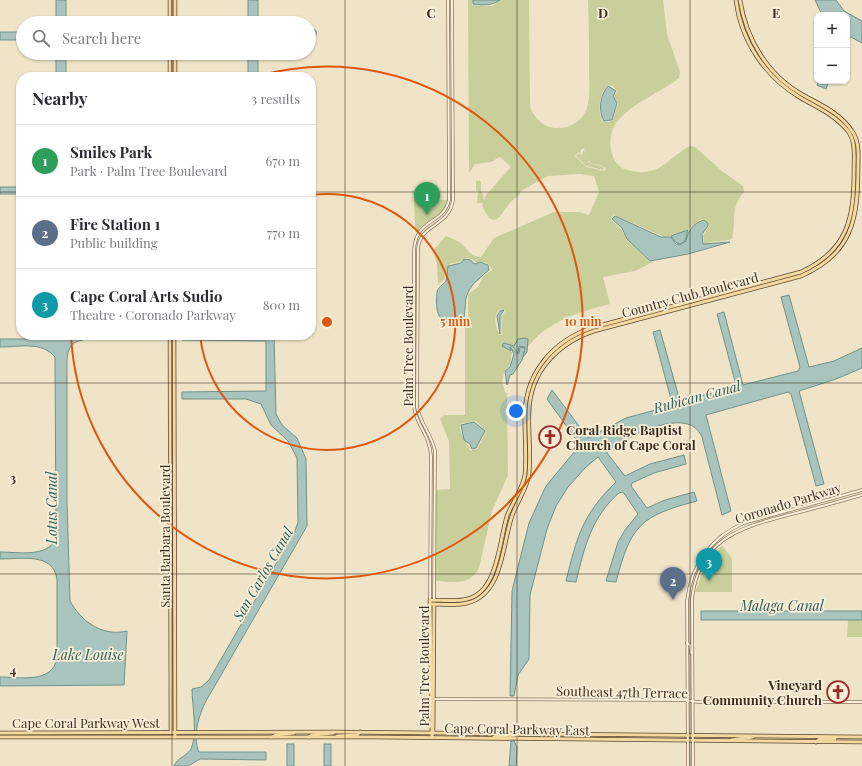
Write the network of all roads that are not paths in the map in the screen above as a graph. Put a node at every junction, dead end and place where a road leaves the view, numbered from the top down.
1 (170, 0) edge
2 (175, 0) edge
3 (448, 0) edge
4 (452, 0) edge
5 (736, 0) edge
6 (740, 0) edge
7 (170, 16) edge
8 (175, 16) edge
9 (170, 60) edge
10 (175, 60) edge
11 (170, 72) edge
12 (175, 72) edge
13 (449, 200) junction
14 (453, 200) junction
15 (441, 215) junction
16 (445, 219) junction
17 (432, 221) junction
18 (435, 226) junction
19 (170, 340) edge
20 (174, 340) edge
21 (413, 400) junction
22 (417, 400) junction
23 (433, 442) junction
24 (429, 444) junction
25 (431, 473) junction
26 (435, 473) junction
27 (862, 490) edge
28 (862, 495) edge
29 (431, 502) junction
30 (435, 502) junction
31 (508, 520) junction
32 (431, 529) junction
33 (435, 530) junction
34 (431, 557) junction
35 (434, 557) junction
36 (430, 586) junction
37 (434, 586) junction
38 (432, 602) junction
39 (687, 643) junction
40 (692, 654) junction
41 (434, 700) junction
42 (688, 700) junction
43 (692, 701) junction
44 (862, 702) edge
45 (431, 703) junction
46 (175, 727) junction
47 (192, 732) junction
48 (272, 732) junction
49 (296, 732) junction
50 (334, 732) junction
51 (360, 732) junction
52 (0, 733) edge
53 (44, 733) junction
54 (87, 733) junction
55 (126, 733) junction
56 (173, 733) junction
57 (432, 733) junction
58 (521, 733) junction
59 (688, 736) junction
60 (692, 736) junction
61 (753, 736) junction
62 (777, 736) junction
63 (0, 737) edge
64 (18, 737) junction
65 (61, 737) junction
66 (100, 737) junction
67 (173, 737) junction
68 (251, 737) junction
69 (272, 737) junction
70 (309, 737) junction
71 (335, 737) junction
72 (816, 737) junction
73 (839, 737) junction
74 (862, 737) edge
75 (432, 738) junction
76 (493, 738) junction
77 (688, 740) junction
78 (692, 740) junction
79 (730, 741) junction
80 (754, 741) junction
81 (793, 741) junction
82 (816, 742) junction
83 (862, 742) edge
84 (688, 766) edge
85 (692, 766) edge

1 - 7 main road
2 - 8 main road
3 - 13 street, Palm Tree Boulevard
4 - 14 street
5 - 31 main road, Country Club Boulevard
6 - 31 main road, Country Club Boulevard
9 - 11 main road
10 - 12 main road
13 - 14 street
13 - 15 street, Palm Tree Boulevard
14 - 16 street
15 - 16 street
15 - 17 street, Palm Tree Boulevard
16 - 18 street, Palm Tree Boulevard
17 - 18 street
17 - 21 street, Palm Tree Boulevard
18 - 22 street, Palm Tree Boulevard
19 - 56 main road, Santa Barbara Boulevard
20 - 46 main road, Santa Barbara Boulevard
21 - 22 street
21 - 24 street, Palm Tree Boulevard
22 - 23 street, Palm Tree Boulevard
23 - 24 street
23 - 26 street, Palm Tree Boulevard
24 - 25 street, Palm Tree Boulevard
25 - 26 street
25 - 29 street, Palm Tree Boulevard
26 - 30 street, Palm Tree Boulevard
27 - 39 street, Coronado Parkway
28 - 40 street, Coronado Parkway
29 - 30 street
29 - 32 street, Palm Tree Boulevard
30 - 33 street, Palm Tree Boulevard
31 - 38 main road, Country Club Boulevard
32 - 33 street
32 - 34 street, Palm Tree Boulevard
33 - 35 street, Palm Tree Boulevard
34 - 35 street
34 - 36 street, Palm Tree Boulevard
35 - 37 street, Palm Tree Boulevard
36 - 37 street
36 - 38 street, Palm Tree Boulevard
37 - 38 street, Palm Tree Boulevard
38 - 41 main road, Palm Tree Boulevard
38 - 45 main road, Palm Tree Boulevard
39 - 40 street
39 - 42 street, Coronado Parkway
40 - 43 street, Coronado Parkway
41 - 42 street, Southeast 47th Terrace
41 - 45 street
41 - 57 main road, Palm Tree Boulevard
42 - 43 street, Southeast 47th Terrace
42 - 59 street, Coronado Parkway
43 - 44 street, Southeast 47th Terrace
43 - 60 street, Coronado Parkway
45 - 57 main road, Palm Tree Boulevard
46 - 47 main road
46 - 56 main road, Santa Barbara Boulevard
47 - 48 main road, Cape Coral Parkway East
47 - 56 main road
48 - 49 main road, Cape Coral Parkway East
48 - 68 main road
49 - 50 main road, Cape Coral Parkway East
49 - 69 main road
50 - 51 main road, Cape Coral Parkway East
50 - 70 main road
51 - 57 main road, Cape Coral Parkway East
51 - 71 main road
52 - 53 main road, Cape Coral Parkway West
53 - 54 main road, Cape Coral Parkway West
53 - 64 main road
54 - 55 main road, Cape Coral Parkway West
54 - 65 main road
55 - 56 main road, Cape Coral Parkway West
55 - 66 main road
56 - 67 main road, Santa Barbara Boulevard
57 - 58 main road, Cape Coral Parkway East
57 - 75 main road, Palm Tree Boulevard
58 - 59 main road, Cape Coral Parkway East
58 - 76 main road
59 - 60 main road, Cape Coral Parkway East
59 - 77 street, Coronado Parkway
60 - 61 main road, Cape Coral Parkway East
60 - 78 street, Coronado Parkway
61 - 62 main road, Cape Coral Parkway East
61 - 79 main road
62 - 72 main road, Cape Coral Parkway East
62 - 80 main road
63 - 64 main road, Cape Coral Parkway West
64 - 65 main road, Cape Coral Parkway West
65 - 66 main road, Cape Coral Parkway West
66 - 67 main road, Cape Coral Parkway West
67 - 68 main road, Cape Coral Parkway East
68 - 69 main road, Cape Coral Parkway East
69 - 70 main road, Cape Coral Parkway East
70 - 71 main road, Cape Coral Parkway East
71 - 75 main road, Cape Coral Parkway East
72 - 73 main road, Cape Coral Parkway East
72 - 81 main road
73 - 74 main road, Cape Coral Parkway East
73 - 82 main road
75 - 76 main road, Cape Coral Parkway East
76 - 77 main road, Cape Coral Parkway East
77 - 78 main road, Cape Coral Parkway East
77 - 84 street, Coronado Parkway
78 - 79 main road, Cape Coral Parkway East
78 - 85 street, Coronado Parkway
79 - 80 main road, Cape Coral Parkway East
80 - 81 main road, Cape Coral Parkway East
81 - 82 main road, Cape Coral Parkway East
82 - 83 main road, Cape Coral Parkway East

